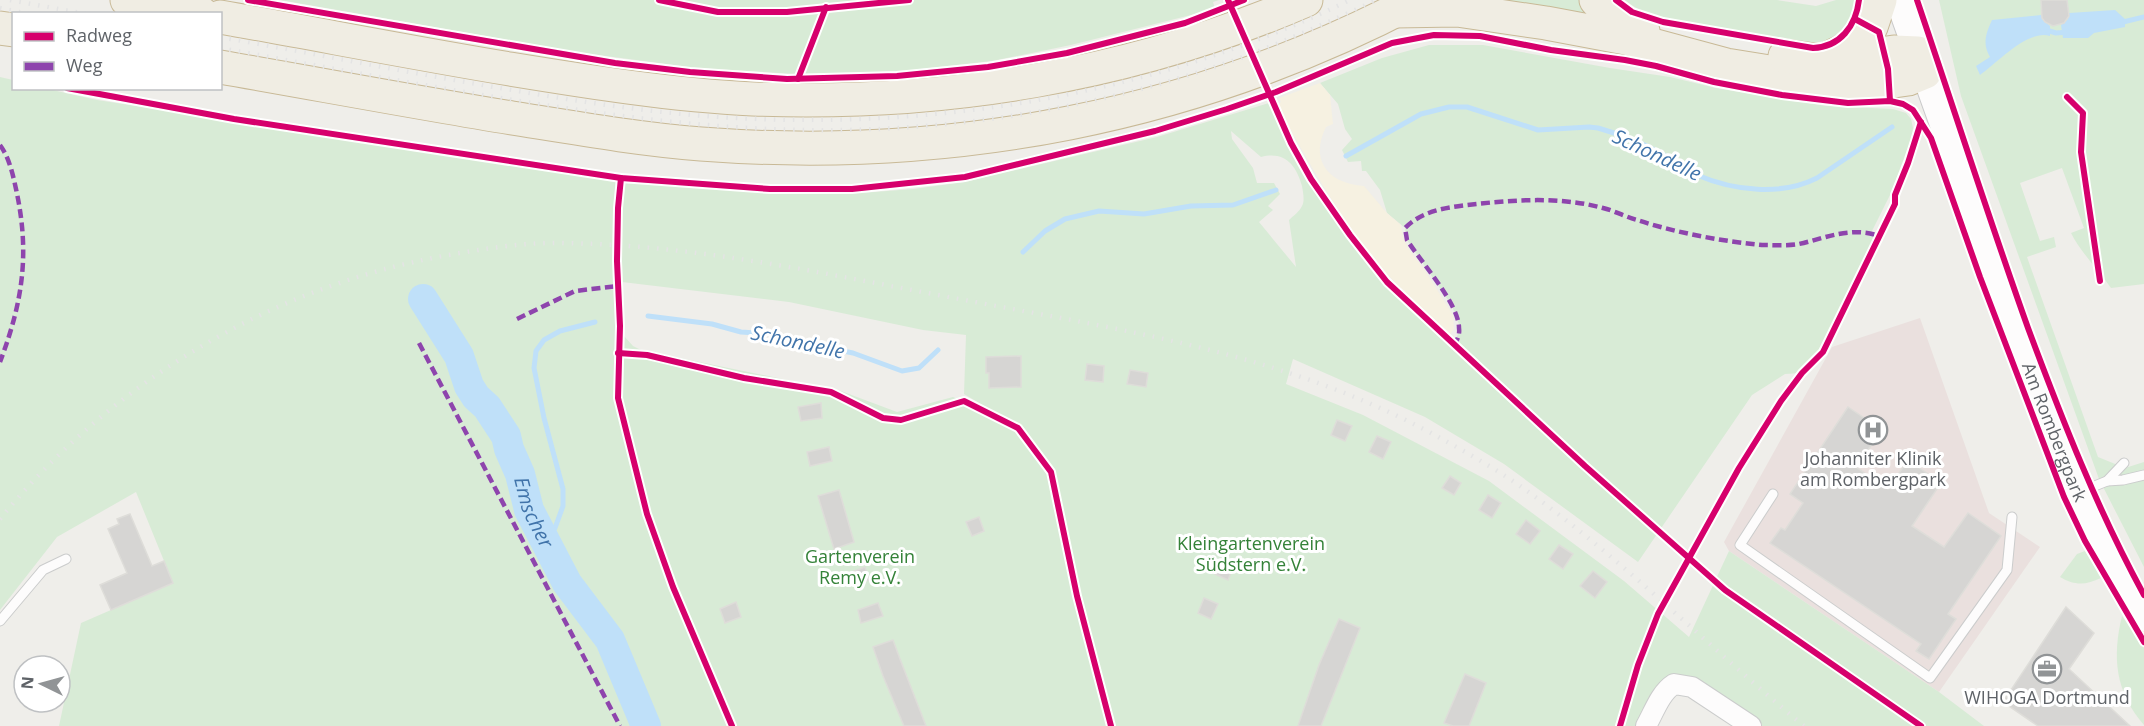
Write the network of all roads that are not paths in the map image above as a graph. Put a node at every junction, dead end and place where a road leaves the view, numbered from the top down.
1 (127, 0) edge
2 (1306, 0) edge
3 (1596, 0) edge
4 (1880, 0) edge
5 (1899, 0) edge
6 (1406, 5) edge
7 (191, 12) edge
8 (222, 17) edge
9 (1822, 61) junction
10 (1922, 63) junction
11 (222, 67) edge
12 (2124, 463) dead end
13 (2144, 475) edge
14 (2107, 481) junction
15 (2078, 492) junction
16 (1773, 494) dead end
17 (2012, 518) dead end
18 (66, 559) dead end
19 (2144, 618) edge
20 (0, 621) edge
21 (1646, 726) edge
22 (1750, 726) edge

1 - 7 highway
2 - 8 highway
3 - 9 highway
4 - 9 highway
5 - 10 main road, Am Rombergpark
6 - 10 highway
6 - 11 highway
9 - 10 highway
10 - 15 main road, Am Rombergpark
12 - 14 lane
13 - 14 lane
14 - 15 lane
15 - 19 main road, Am Rombergpark
16 - 17 lane
18 - 20 lane
21 - 22 street

